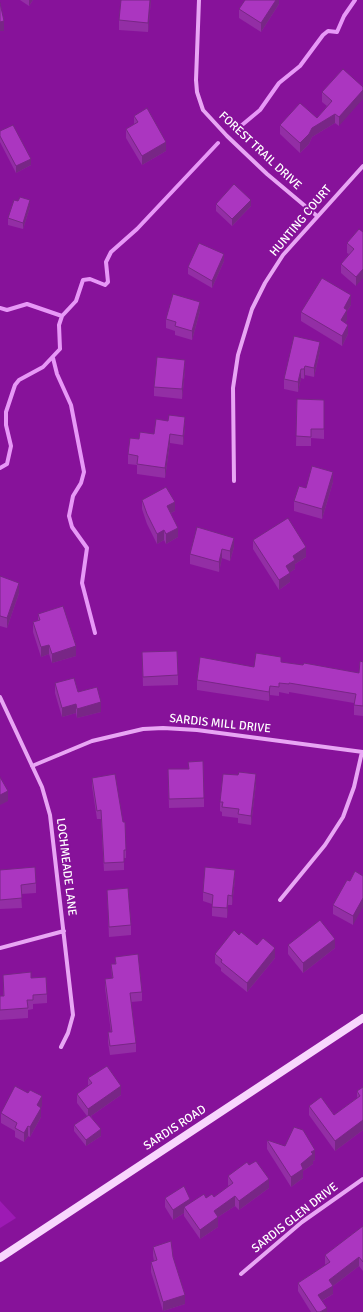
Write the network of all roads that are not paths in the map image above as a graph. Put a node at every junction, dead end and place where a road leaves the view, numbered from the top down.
1 (199, 0) edge
2 (363, 166) edge
3 (317, 216) junction
4 (234, 481) dead end
5 (0, 697) edge
6 (362, 752) edge
7 (32, 766) junction
8 (280, 900) dead end
9 (64, 931) junction
10 (0, 948) edge
11 (363, 1018) edge
12 (61, 1047) dead end
13 (363, 1179) edge
14 (0, 1258) edge
15 (241, 1274) dead end

1 - 3 street, FOREST TRAIL DRIVE
2 - 3 street, HUNTING COURT
3 - 4 street, HUNTING COURT
5 - 7 street, LOCHMEADE LANE
6 - 7 street, SARDIS MILL DRIVE
6 - 8 street
7 - 9 street, LOCHMEADE LANE
9 - 10 street
9 - 12 street, LOCHMEADE LANE
11 - 14 main road, SARDIS ROAD
13 - 15 street, SARDIS GLEN DRIVE

